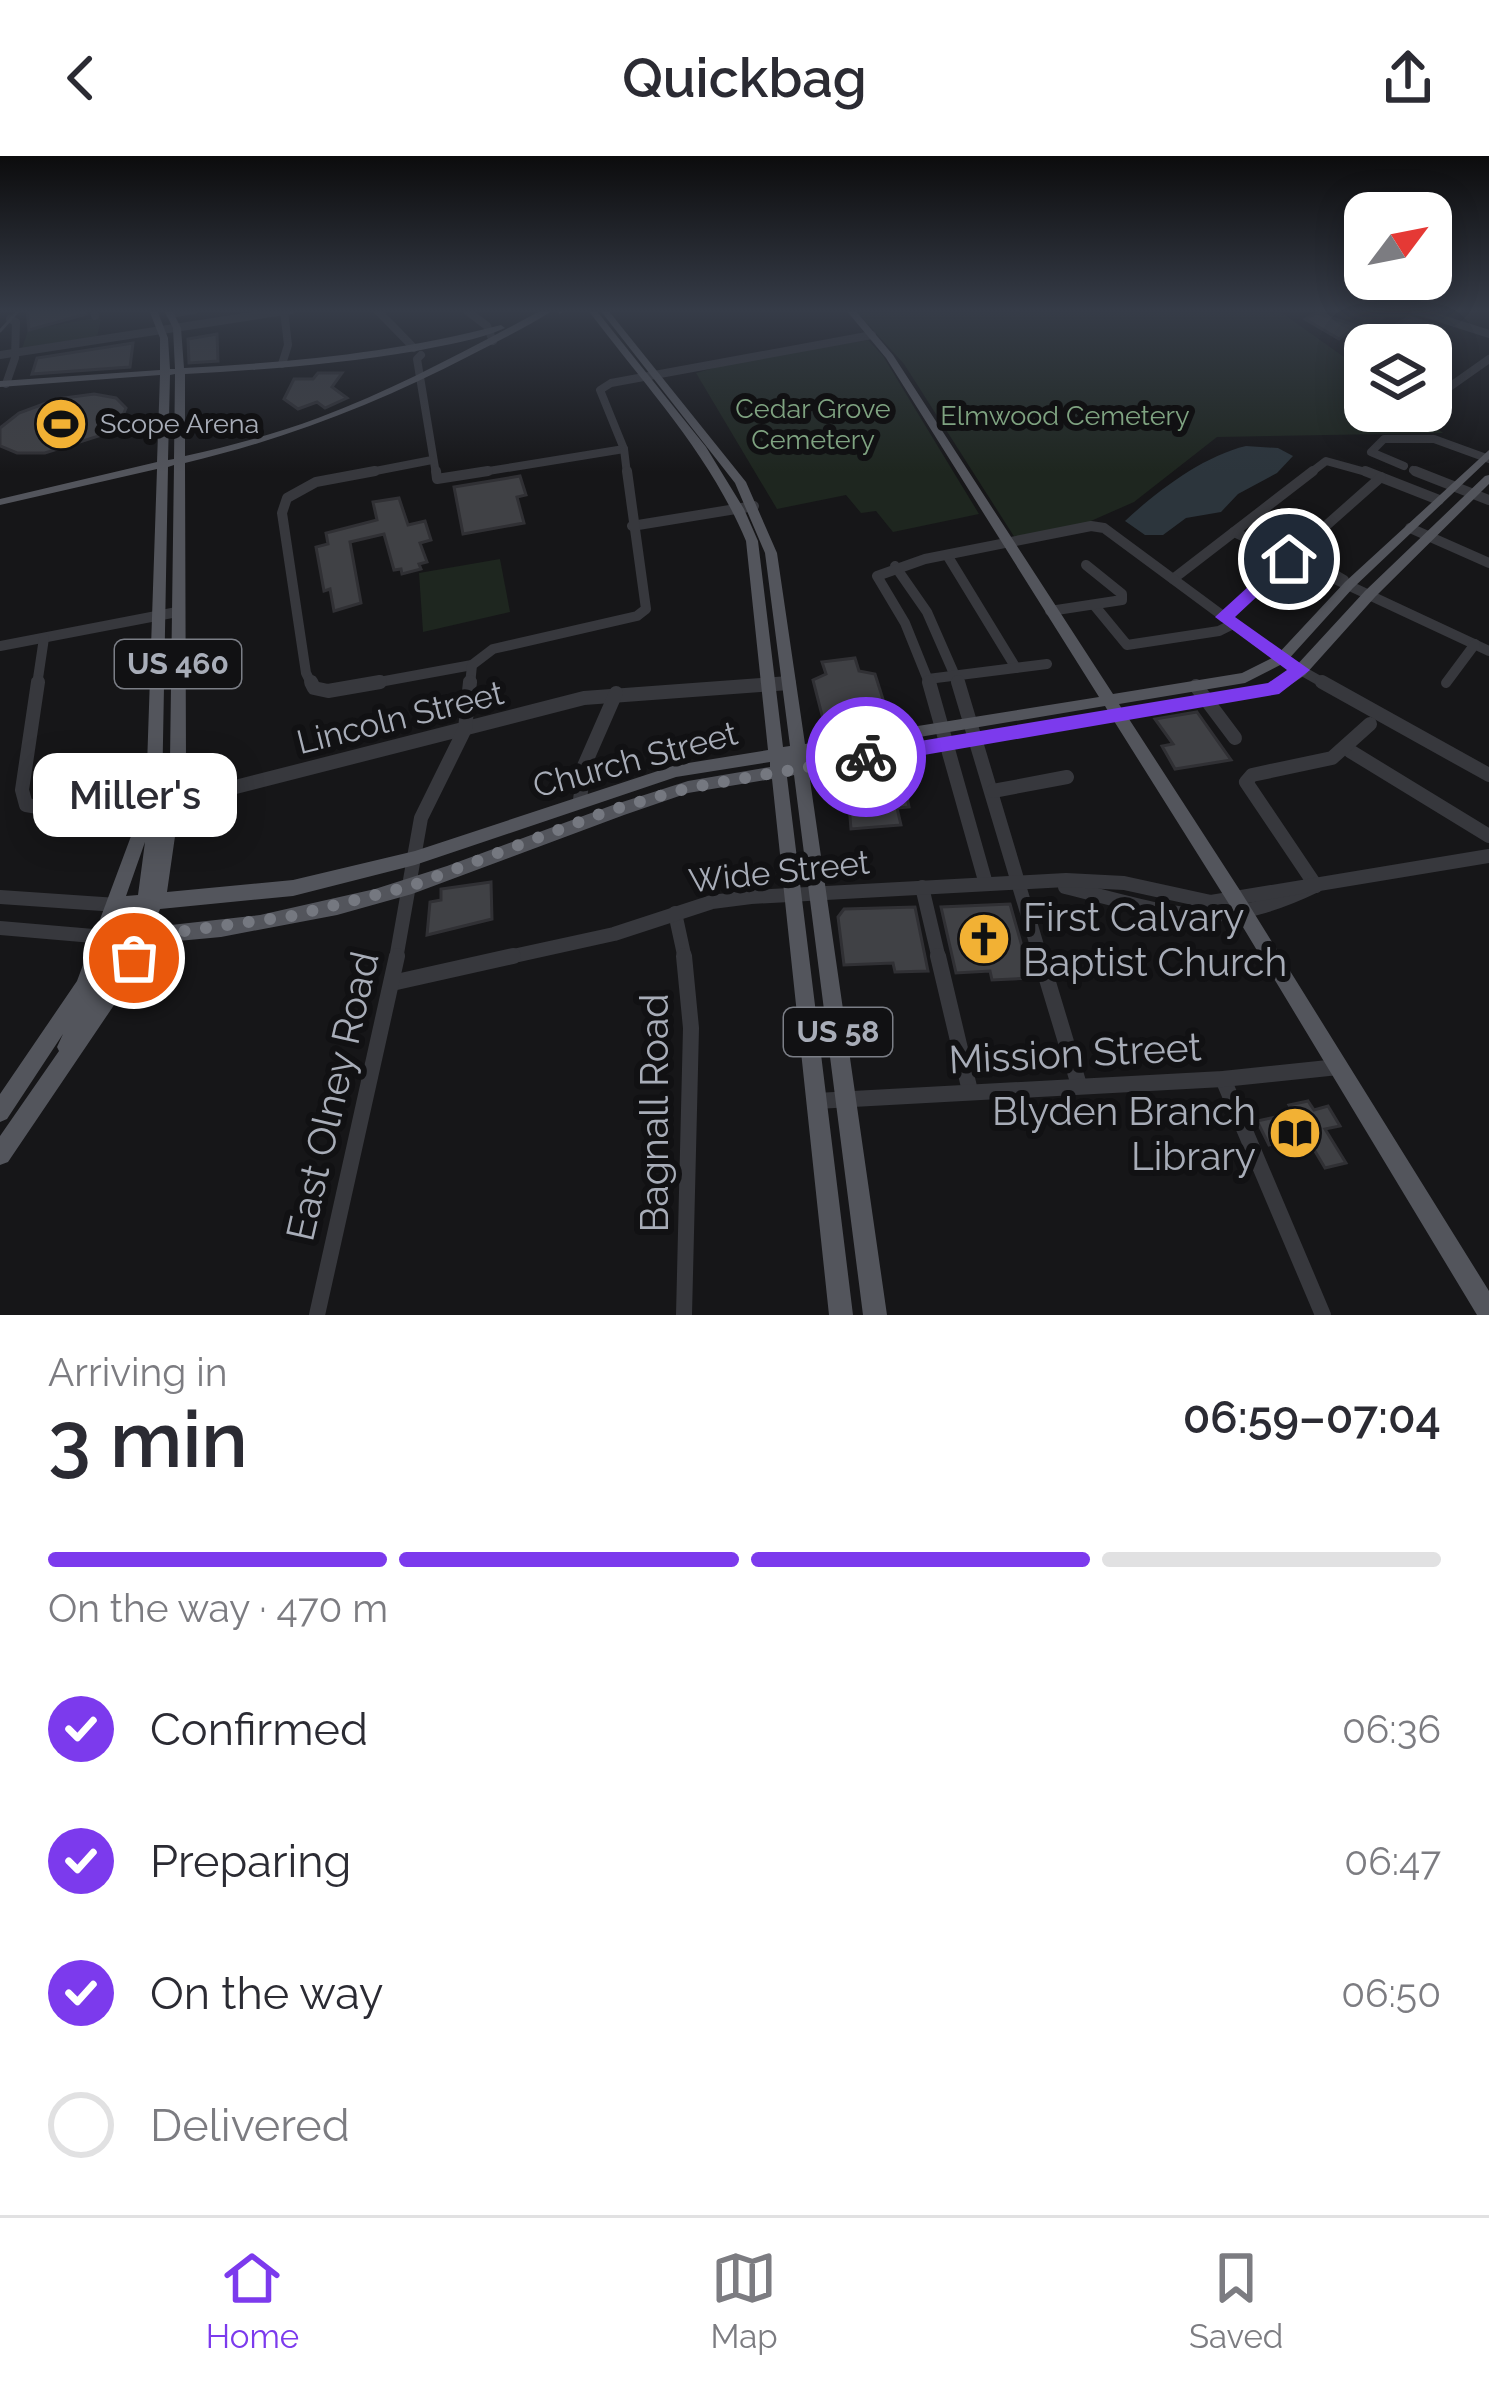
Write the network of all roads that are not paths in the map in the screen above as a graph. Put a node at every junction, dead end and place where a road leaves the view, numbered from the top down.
1 (165, 364) edge
2 (180, 364) edge
3 (281, 364) edge
4 (417, 364) edge
5 (451, 364) edge
6 (457, 364) edge
7 (639, 364) edge
8 (718, 364) edge
9 (891, 364) edge
10 (1482, 364) edge
11 (180, 370) junction
12 (165, 372) junction
13 (650, 377) junction
14 (419, 383) junction
15 (3, 384) edge
16 (1452, 385) edge
17 (623, 449) junction
18 (1487, 457) edge
19 (432, 460) junction
20 (176, 465) junction
21 (159, 469) junction
22 (1381, 477) junction
23 (1489, 478) edge
24 (1454, 486) junction
25 (1473, 494) junction
26 (1439, 500) junction
27 (1489, 500) edge
28 (0, 502) edge
29 (747, 507) junction
30 (0, 512) edge
31 (632, 526) junction
32 (1410, 528) junction
33 (1237, 530) junction
34 (1429, 537) junction
35 (1006, 543) junction
36 (946, 555) junction
37 (1292, 556) junction
38 (1489, 563) edge
39 (895, 566) junction
40 (1086, 566) dead end
41 (1174, 579) junction
42 (1349, 585) junction
43 (1370, 594) junction
44 (1094, 605) junction
45 (1050, 611) junction
46 (169, 614) junction
47 (1228, 621) junction
48 (44, 638) junction
49 (1475, 644) junction
50 (0, 646) edge
51 (1489, 651) edge
52 (786, 656) junction
53 (768, 657) junction
54 (1281, 658) junction
55 (1047, 664) dead end
56 (472, 665) junction
57 (1016, 668) junction
58 (1300, 670) junction
59 (956, 676) junction
60 (928, 679) junction
61 (789, 683) junction
62 (1445, 683) dead end
63 (771, 685) junction
64 (1196, 686) junction
65 (616, 693) junction
66 (1110, 700) junction
67 (1207, 702) junction
68 (1121, 716) junction
69 (1370, 724) dead end
70 (465, 729) junction
71 (974, 730) junction
72 (946, 735) junction
73 (1235, 738) dead end
74 (1350, 751) junction
75 (790, 760) junction
76 (1489, 775) edge
77 (1067, 777) dead end
78 (993, 791) junction
79 (580, 800) junction
80 (604, 802) junction
81 (173, 803) junction
82 (151, 806) junction
83 (1489, 836) edge
84 (1489, 856) edge
85 (415, 858) junction
86 (1018, 883) junction
87 (986, 884) junction
88 (411, 886) junction
89 (1316, 886) junction
90 (922, 887) junction
91 (821, 892) junction
92 (793, 894) junction
93 (0, 897) edge
94 (117, 905) junction
95 (150, 905) junction
96 (1240, 908) junction
97 (675, 913) junction
98 (0, 928) edge
99 (110, 937) junction
100 (143, 937) junction
101 (392, 982) junction
102 (1337, 1067) junction
103 (58, 1075) junction
104 (1223, 1079) junction
105 (1078, 1085) junction
106 (970, 1091) junction
107 (846, 1099) junction
108 (816, 1101) junction
109 (0, 1112) edge
110 (0, 1154) edge
111 (1489, 1313) edge
112 (317, 1315) edge
113 (684, 1315) edge
114 (841, 1315) edge
115 (875, 1315) edge
116 (1323, 1315) edge

1 - 12 main road
2 - 11 main road
3 - 11 main road
4 - 14 street
5 - 14 main road
6 - 14 main road
7 - 13 main road, US 58
8 - 13 street
9 - 35 main road
10 - 16 street
11 - 12 main road
11 - 20 main road
12 - 15 main road
12 - 21 main road
13 - 17 street
13 - 29 main road, US 58
14 - 19 street
14 - 20 main road
17 - 19 street
17 - 31 street
18 - 24 main road, Church Street
18 - 24 street
19 - 56 street
20 - 21 main road
20 - 46 main road, US 460
21 - 28 main road
21 - 30 main road
21 - 46 main road, US 460
22 - 26 street
22 - 33 street
22 - 37 street
23 - 25 main road, Church Street
24 - 25 street
24 - 26 main road, Church Street
25 - 27 street
25 - 34 main road, Church Street
26 - 32 main road, Church Street
29 - 31 street
29 - 52 main road, US 58
29 - 53 main road, US 58
31 - 56 street
32 - 34 street
32 - 42 main road, Church Street
33 - 37 street
33 - 41 street
34 - 38 street
34 - 43 main road, Church Street
35 - 36 street
35 - 41 street
35 - 45 main road
36 - 39 street
36 - 57 street
37 - 42 street
37 - 47 street
39 - 59 street
39 - 60 street
40 - 44 street
41 - 47 street
42 - 43 street
42 - 54 main road, Church Street
43 - 49 street
43 - 58 main road, Church Street
44 - 45 street
44 - 47 street
45 - 66 main road
46 - 48 street
46 - 81 main road, US 460
46 - 82 main road, US 460
47 - 54 street
48 - 50 street
48 - 82 street, Lincoln Street
49 - 51 street
49 - 62 street
52 - 53 main road
52 - 61 main road, US 58
53 - 63 main road, US 58
54 - 58 street
54 - 64 main road, Church Street
55 - 57 street
56 - 70 street, East Olney Road
57 - 59 street
58 - 67 main road, Church Street
58 - 76 street
59 - 60 street
59 - 71 street
60 - 72 street
61 - 63 street, Lincoln Street
61 - 75 main road, US 58
63 - 65 street, Lincoln Street
63 - 75 main road, US 58
64 - 66 main road, Church Street
64 - 67 street
65 - 70 street, Lincoln Street
65 - 79 street
66 - 68 main road
66 - 71 main road, Church Street
67 - 68 main road, Church Street
67 - 73 street
68 - 71 main road, Church Street
68 - 96 main road
69 - 74 street
70 - 81 street, Lincoln Street
70 - 85 street, East Olney Road
71 - 72 main road, Church Street
71 - 78 street
72 - 75 main road, Church Street
72 - 87 street
74 - 83 street
74 - 89 street
75 - 80 main road, Church Street
75 - 91 main road, US 58
75 - 92 main road, US 58
77 - 78 street
78 - 86 street
79 - 80 main road, Church Street
79 - 85 main road, Church Street
80 - 88 main road, Church Street
81 - 82 street, Lincoln Street
81 - 95 main road, US 460
82 - 94 main road, US 460
82 - 95 main road
84 - 89 street, Wide Street
85 - 88 street, East Olney Road
85 - 95 main road, Church Street
86 - 87 street, Wide Street
86 - 96 street, Wide Street
86 - 105 street
87 - 90 street, Wide Street
88 - 100 main road, Church Street
88 - 101 street, East Olney Road
89 - 96 street, Wide Street
90 - 91 street, Wide Street
90 - 106 street
91 - 92 street, Wide Street
91 - 107 main road, US 58
92 - 97 street, Wide Street
92 - 108 main road, US 58
93 - 94 street, Church Street
94 - 95 main road, Church Street
94 - 99 main road
95 - 100 main road
96 - 102 main road
97 - 101 street, Wide Street
97 - 113 street, Bagnall Road
98 - 99 street, Church Street
99 - 100 main road, Church Street
99 - 103 main road
99 - 109 main road
100 - 103 main road
101 - 112 street, East Olney Road
102 - 104 street, Mission Street
102 - 111 main road
103 - 110 main road
104 - 105 street, Mission Street
104 - 116 street
105 - 106 street, Mission Street
106 - 107 street, Mission Street
107 - 108 street, Mission Street
107 - 115 main road, US 58
108 - 114 main road, US 58

